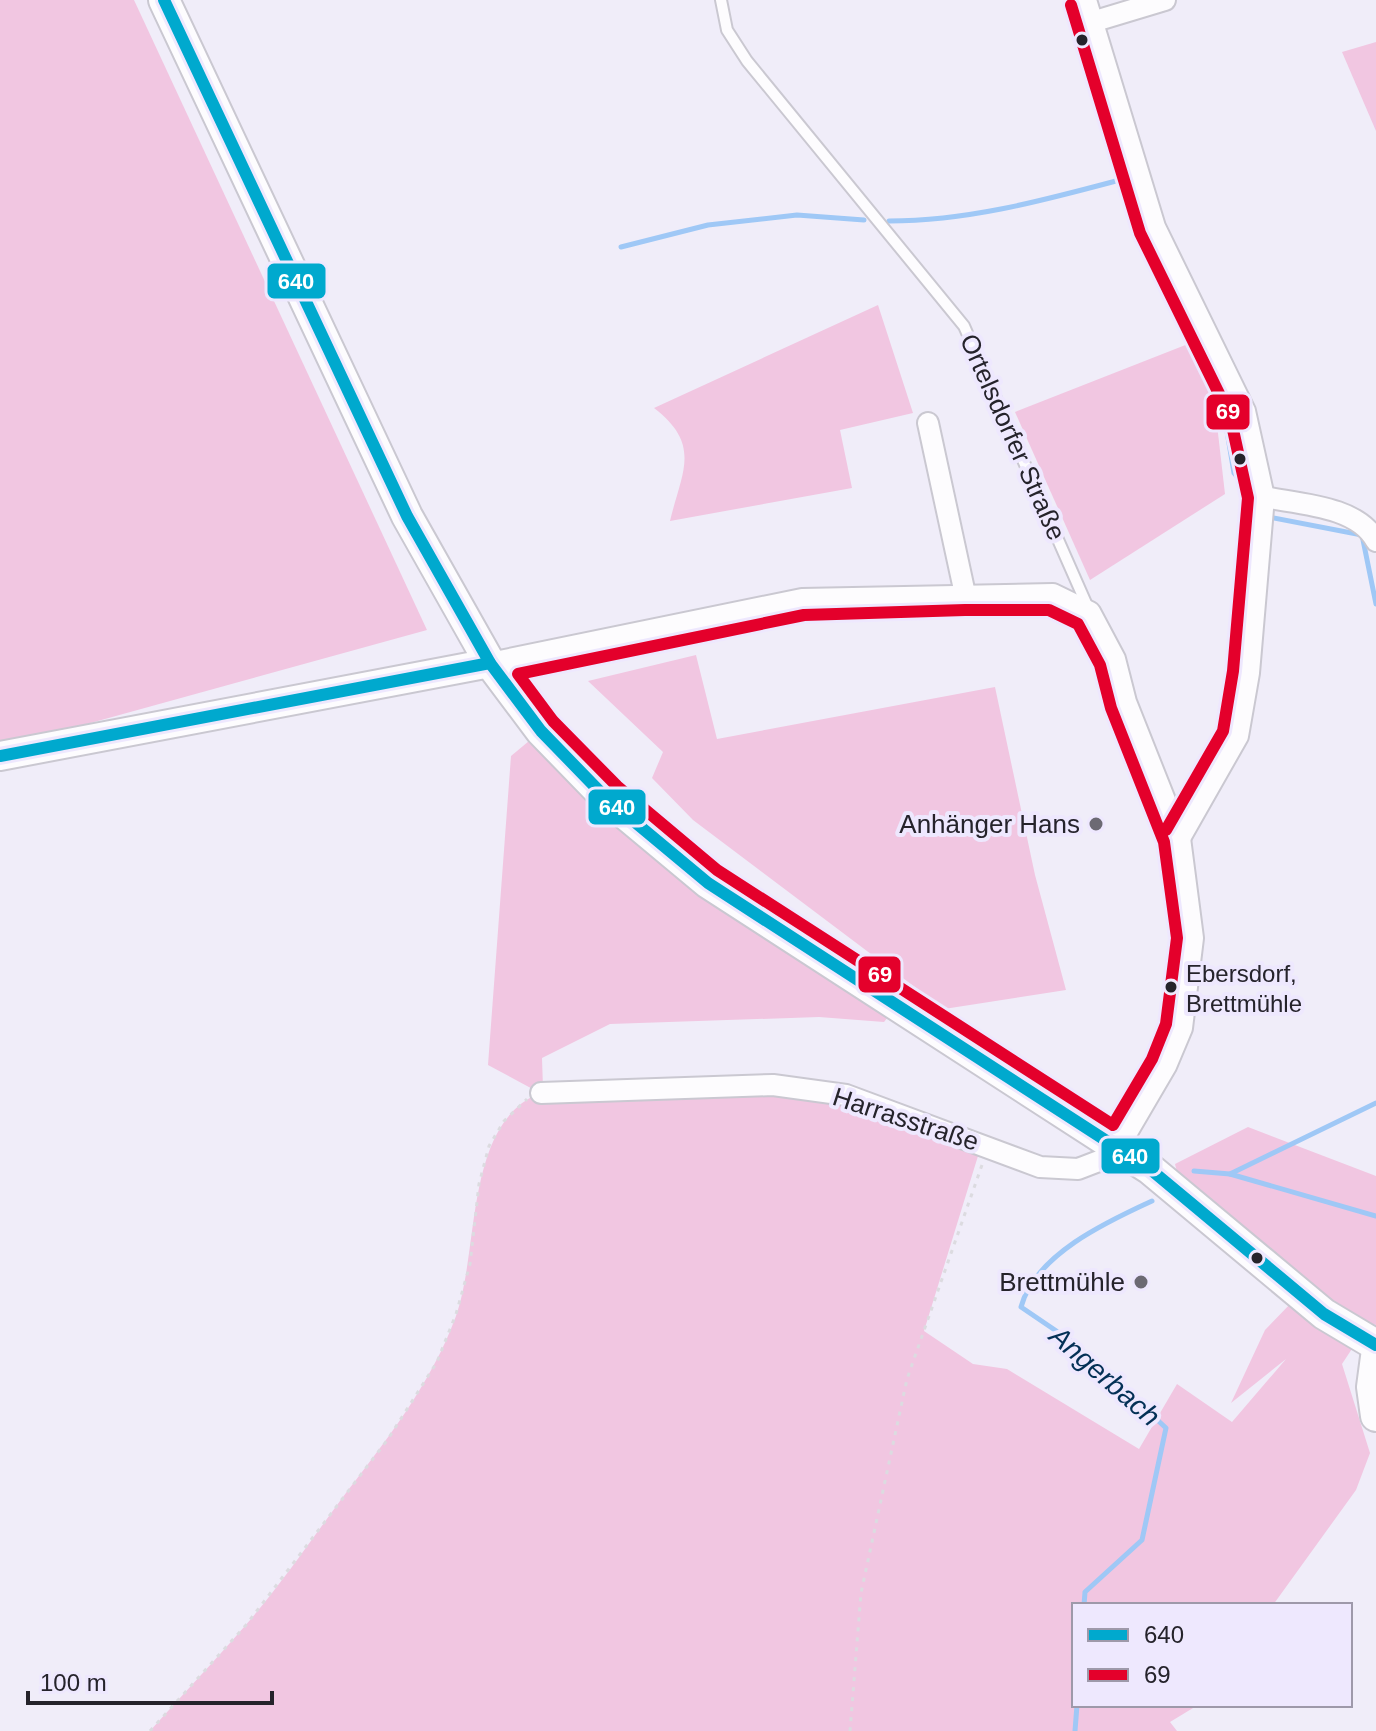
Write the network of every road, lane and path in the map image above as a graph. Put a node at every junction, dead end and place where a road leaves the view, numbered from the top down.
1 (164, 0) edge
2 (721, 0) edge
3 (1086, 0) edge
4 (1165, 0) edge
5 (1092, 22) junction
6 (928, 423) dead end
7 (1264, 497) junction
8 (1376, 541) edge
9 (965, 594) junction
10 (1090, 612) junction
11 (490, 663) junction
12 (0, 756) edge
13 (1180, 838) junction
14 (541, 1093) joint
15 (989, 1145) junction
16 (1118, 1148) junction
17 (1376, 1345) edge
18 (1376, 1357) edge
19 (1376, 1416) edge
20 (150, 1731) edge
21 (850, 1731) edge

1 - 11 main road
2 - 10 lane, Ortelsdorfer Straße
3 - 5 street
4 - 5 street
5 - 7 street
6 - 9 street
7 - 8 street
7 - 13 street
9 - 10 street
9 - 11 street
10 - 13 street, Ortelsdorfer Straße
11 - 12 main road
11 - 16 main road
13 - 16 street, Ortelsdorfer Straße
14 - 15 street, Harrasstraße
14 - 20 path
15 - 16 street, Harrasstraße
15 - 21 path
16 - 17 main road
18 - 19 main road

